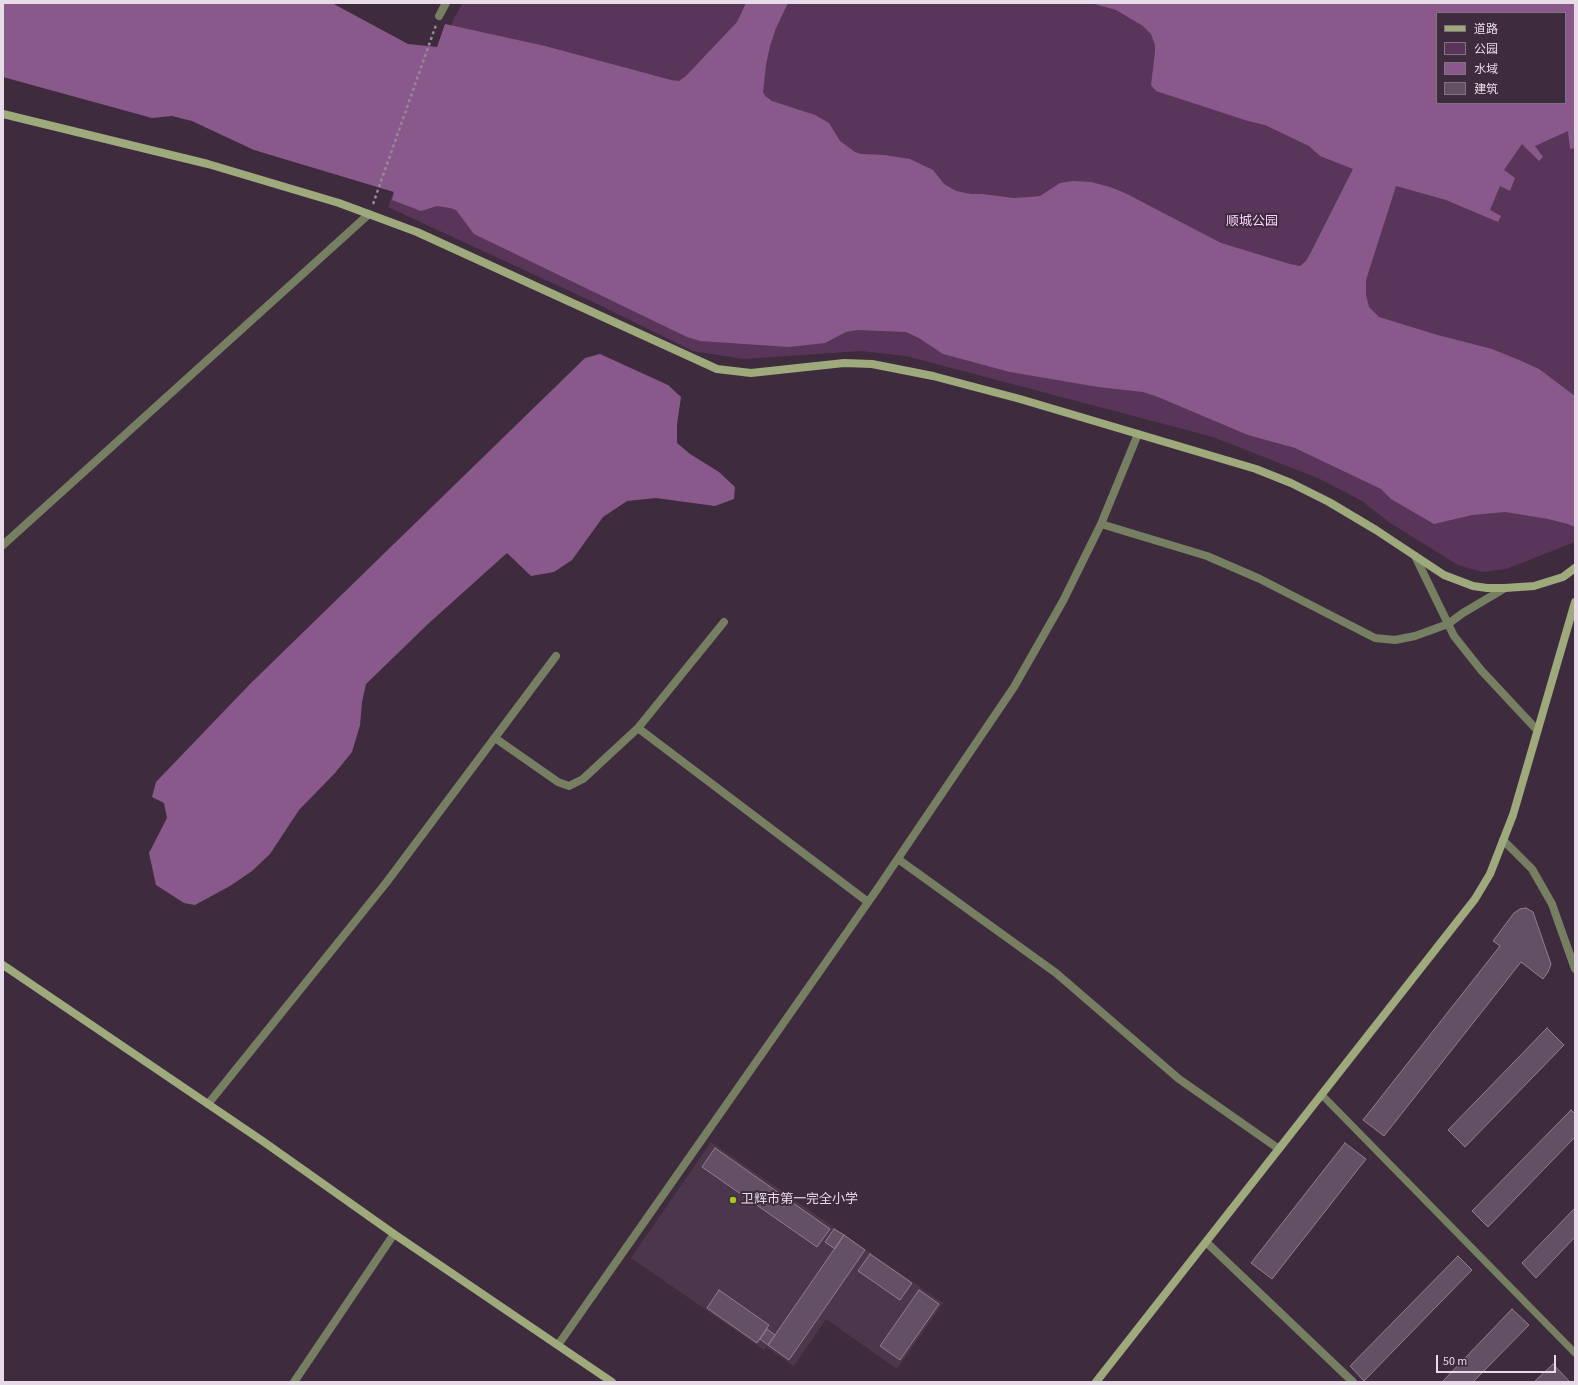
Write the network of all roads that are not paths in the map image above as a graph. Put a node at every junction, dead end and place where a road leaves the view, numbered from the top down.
1 (446, 3) edge
2 (439, 16) road end
3 (3, 114) edge
4 (369, 214) junction
5 (1138, 434) junction
6 (1101, 524) junction
7 (3, 546) edge
8 (1415, 556) junction
9 (1575, 568) edge
10 (1505, 588) junction
11 (1575, 602) edge
12 (724, 622) dead end
13 (1448, 624) junction
14 (556, 656) dead end
15 (638, 728) junction
16 (1537, 730) junction
17 (495, 738) junction
18 (1503, 840) junction
19 (898, 858) junction
20 (868, 902) junction
21 (3, 965) edge
22 (1575, 969) edge
23 (1322, 1094) junction
24 (208, 1104) junction
25 (1279, 1149) junction
26 (394, 1234) junction
27 (1206, 1242) junction
28 (558, 1345) junction
29 (1575, 1353) edge
30 (294, 1382) edge
31 (612, 1382) edge
32 (1096, 1382) edge
33 (1353, 1382) edge

1 - 2 street
3 - 4 street
4 - 5 street
4 - 7 street
5 - 6 street
5 - 8 street
6 - 13 street
6 - 19 street
8 - 10 street
8 - 13 street
9 - 10 street
10 - 13 street
11 - 16 street
12 - 15 street
13 - 16 street
14 - 17 street
15 - 17 street
15 - 20 street
16 - 18 street
17 - 24 street
18 - 22 street
18 - 23 street
19 - 20 street
19 - 25 street
20 - 28 street
21 - 24 street
23 - 25 street
23 - 29 lane
24 - 26 street
25 - 27 street
26 - 28 street
26 - 30 street
27 - 32 street
27 - 33 street
28 - 31 street

